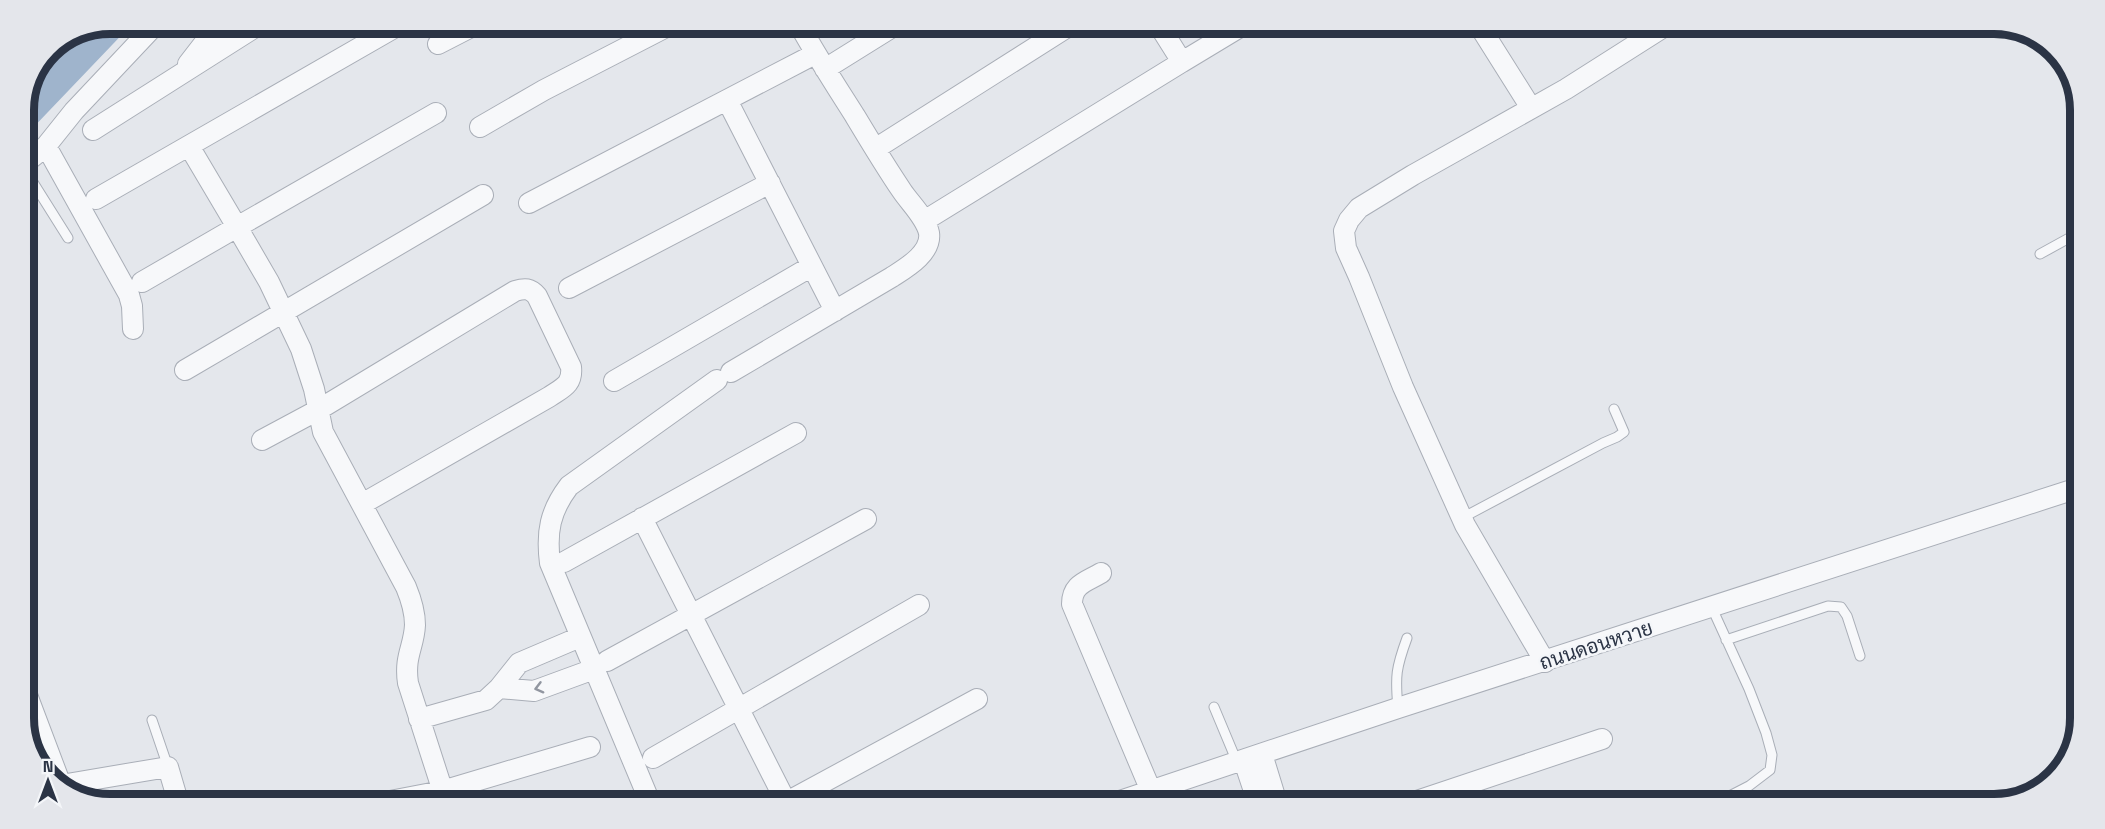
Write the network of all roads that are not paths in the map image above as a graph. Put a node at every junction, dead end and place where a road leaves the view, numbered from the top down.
1 (147, 34) edge
2 (211, 34) edge
3 (244, 34) edge
4 (383, 34) edge
5 (457, 34) edge
6 (653, 34) edge
7 (805, 34) edge
8 (877, 34) edge
9 (1056, 34) edge
10 (1164, 34) edge
11 (1228, 34) edge
12 (1484, 34) edge
13 (1653, 34) edge
14 (438, 44) dead end
15 (820, 61) junction
16 (1182, 62) junction
17 (179, 75) junction
18 (727, 100) junction
19 (1531, 108) junction
20 (436, 113) dead end
21 (480, 127) dead end
22 (93, 130) dead end
23 (46, 146) junction
24 (189, 146) junction
25 (875, 149) junction
26 (34, 157) edge
27 (34, 183) edge
28 (770, 183) junction
29 (483, 195) dead end
30 (96, 199) dead end
31 (529, 203) dead end
32 (924, 221) junction
33 (237, 227) junction
34 (68, 238) dead end
35 (2070, 238) edge
36 (2040, 254) dead end
37 (812, 266) junction
38 (142, 282) dead end
39 (569, 288) dead end
40 (835, 311) junction
41 (284, 312) junction
42 (133, 329) dead end
43 (185, 370) dead end
44 (614, 381) dead end
45 (1614, 409) dead end
46 (318, 410) junction
47 (796, 433) dead end
48 (262, 440) dead end
49 (2070, 491) edge
50 (362, 504) junction
51 (642, 518) junction
52 (1462, 518) junction
53 (866, 519) dead end
54 (564, 562) dead end
55 (1101, 573) dead end
56 (919, 605) dead end
57 (1712, 608) junction
58 (690, 616) junction
59 (580, 637) junction
60 (1407, 638) dead end
61 (1726, 640) junction
62 (1860, 656) dead end
63 (1545, 662) junction
64 (601, 665) junction
65 (499, 688) junction
66 (976, 699) dead end
67 (1214, 707) dead end
68 (1398, 708) junction
69 (738, 709) junction
70 (35, 716) edge
71 (420, 719) junction
72 (152, 720) dead end
73 (1602, 739) dead end
74 (590, 747) dead end
75 (48, 751) edge
76 (653, 758) dead end
77 (1248, 759) junction
78 (168, 767) junction
79 (78, 782) edge
80 (1151, 791) junction
81 (176, 794) edge
82 (443, 794) edge
83 (450, 794) edge
84 (647, 794) edge
85 (790, 794) edge
86 (805, 794) edge
87 (1142, 794) edge
88 (1256, 794) edge
89 (1271, 794) edge
90 (1437, 794) edge
91 (1733, 794) edge

1 - 23 street
2 - 17 street
3 - 17 street
4 - 24 street
5 - 14 street
6 - 21 street
7 - 15 street
8 - 15 street
9 - 25 street
10 - 16 street
11 - 16 street
12 - 19 street
13 - 19 street
15 - 18 street
15 - 25 street
16 - 32 street
17 - 22 street
18 - 28 street
18 - 31 street
19 - 52 street
20 - 33 street
23 - 26 street
23 - 42 street
24 - 30 street
24 - 33 street
25 - 32 street
27 - 34 lane
28 - 37 street
28 - 39 street
29 - 41 street
32 - 40 street
33 - 38 street
33 - 41 street
35 - 36 lane
37 - 40 street
37 - 44 street
40 - 59 street
41 - 43 street
41 - 46 street
45 - 52 lane
46 - 48 street
46 - 50 street
46 - 50 street
47 - 51 street
49 - 57 street, ถนนดอนหวาย
50 - 71 street
51 - 54 street
51 - 58 street
52 - 63 street
53 - 58 street
55 - 80 street
56 - 69 street
57 - 61 lane
57 - 63 street, ถนนดอนหวาย
58 - 64 street
58 - 69 street
59 - 64 street
59 - 65 street
60 - 68 lane
61 - 62 lane
61 - 91 lane
63 - 68 street, ถนนดอนหวาย
64 -> 65 street
64 - 84 street
65 - 71 street
66 - 86 street
67 - 77 lane
68 - 77 street, ถนนดอนหวาย
69 - 76 street
69 - 85 street
70 - 75 street
71 - 82 street
72 - 78 lane
73 - 90 street
74 - 83 street
77 - 80 street, ถนนดอนหวาย
77 - 88 street
77 - 89 street
78 - 79 street
78 - 81 street
80 - 87 street, ถนนดอนหวาย

